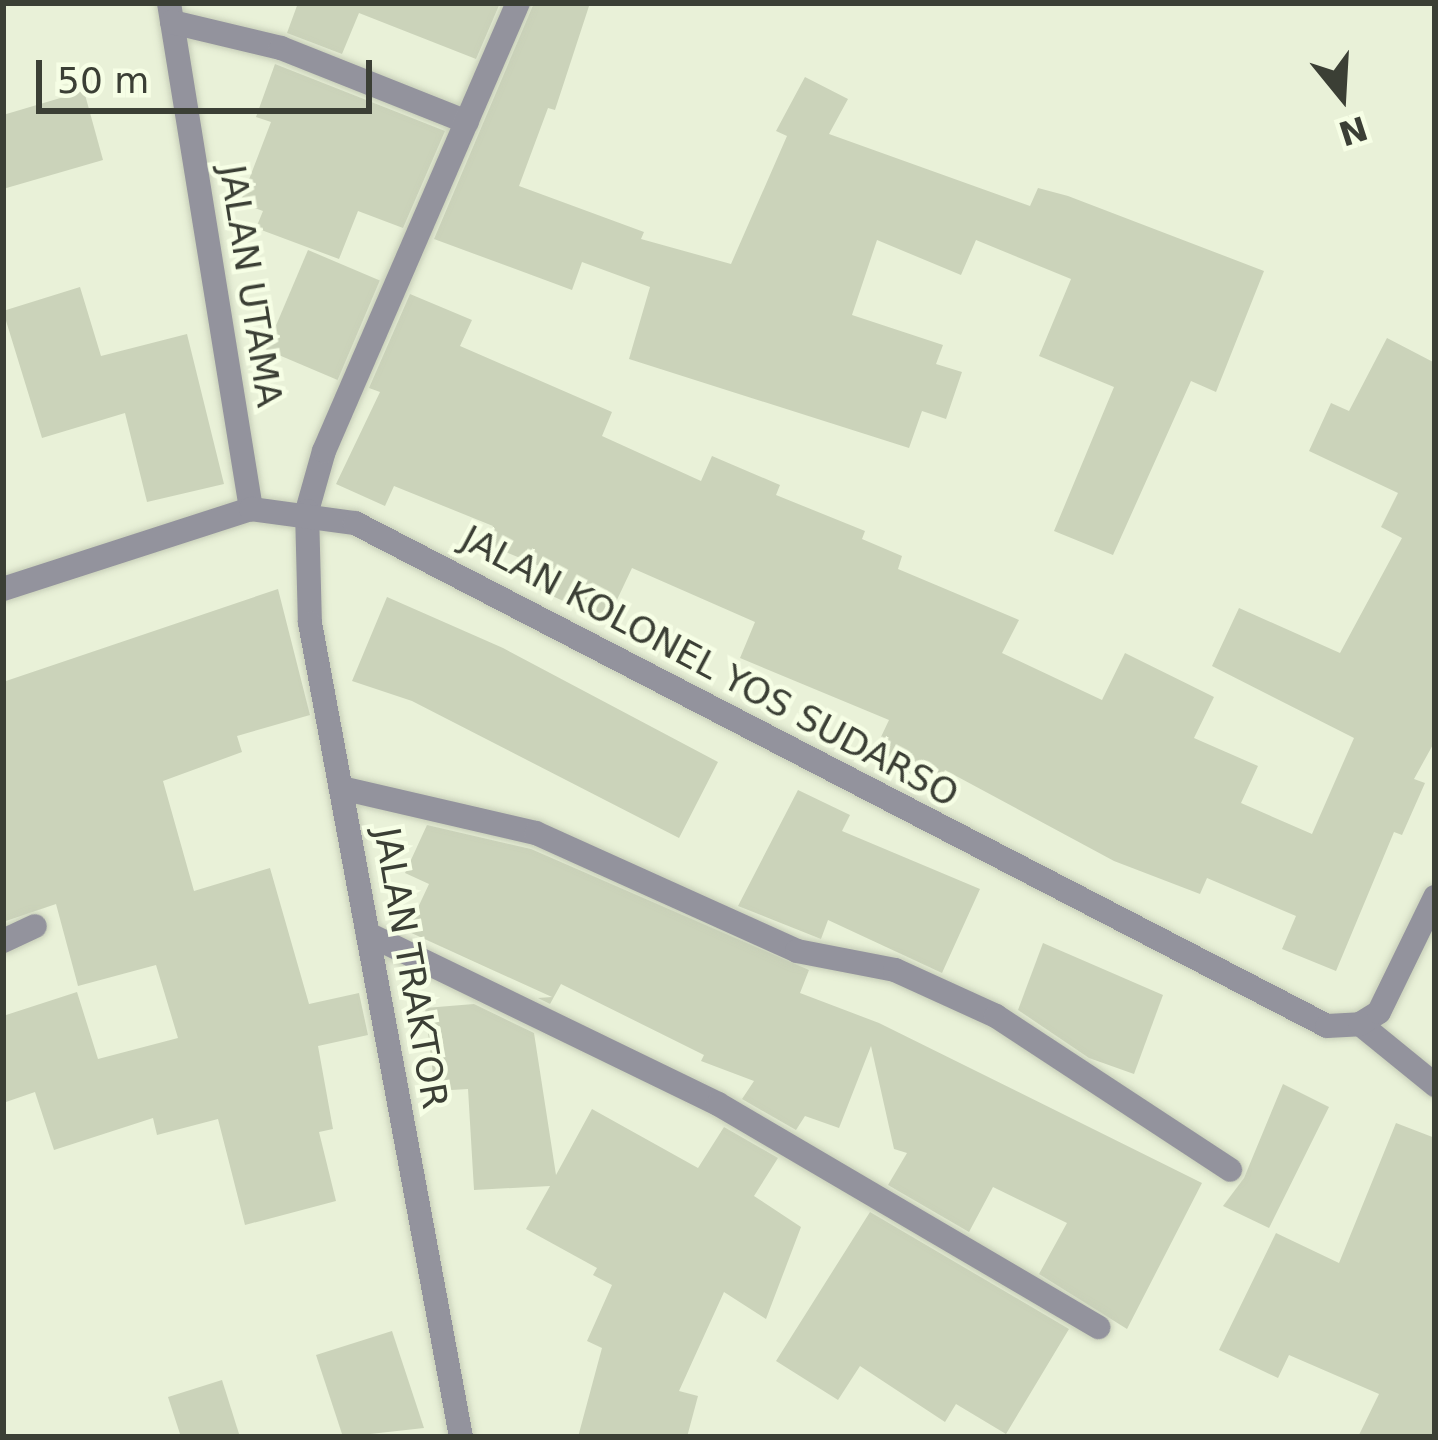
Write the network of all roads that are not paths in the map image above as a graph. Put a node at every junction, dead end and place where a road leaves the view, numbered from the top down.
1 (518, 3) edge
2 (171, 12) edge
3 (466, 122) junction
4 (251, 509) junction
5 (307, 511) junction
6 (3, 589) edge
7 (341, 788) junction
8 (1435, 896) edge
9 (35, 926) dead end
10 (368, 934) junction
11 (3, 941) edge
12 (1360, 1024) junction
13 (1435, 1085) edge
14 (1229, 1170) dead end
15 (1099, 1327) dead end
16 (461, 1437) edge

1 - 3 street, JALAN TRAKTOR
2 - 3 street
2 - 4 street, JALAN UTAMA
3 - 5 street, JALAN TRAKTOR
4 - 5 street, JALAN KOLONEL YOS SUDARSO
4 - 6 street, JALAN KOLONEL YOS SUDARSO
5 - 7 street, JALAN TRAKTOR
5 - 12 street, JALAN KOLONEL YOS SUDARSO
7 - 10 street, JALAN TRAKTOR
7 - 14 street
8 - 12 street
9 - 11 street
10 - 15 street
10 - 16 street, JALAN TRAKTOR
12 - 13 street

